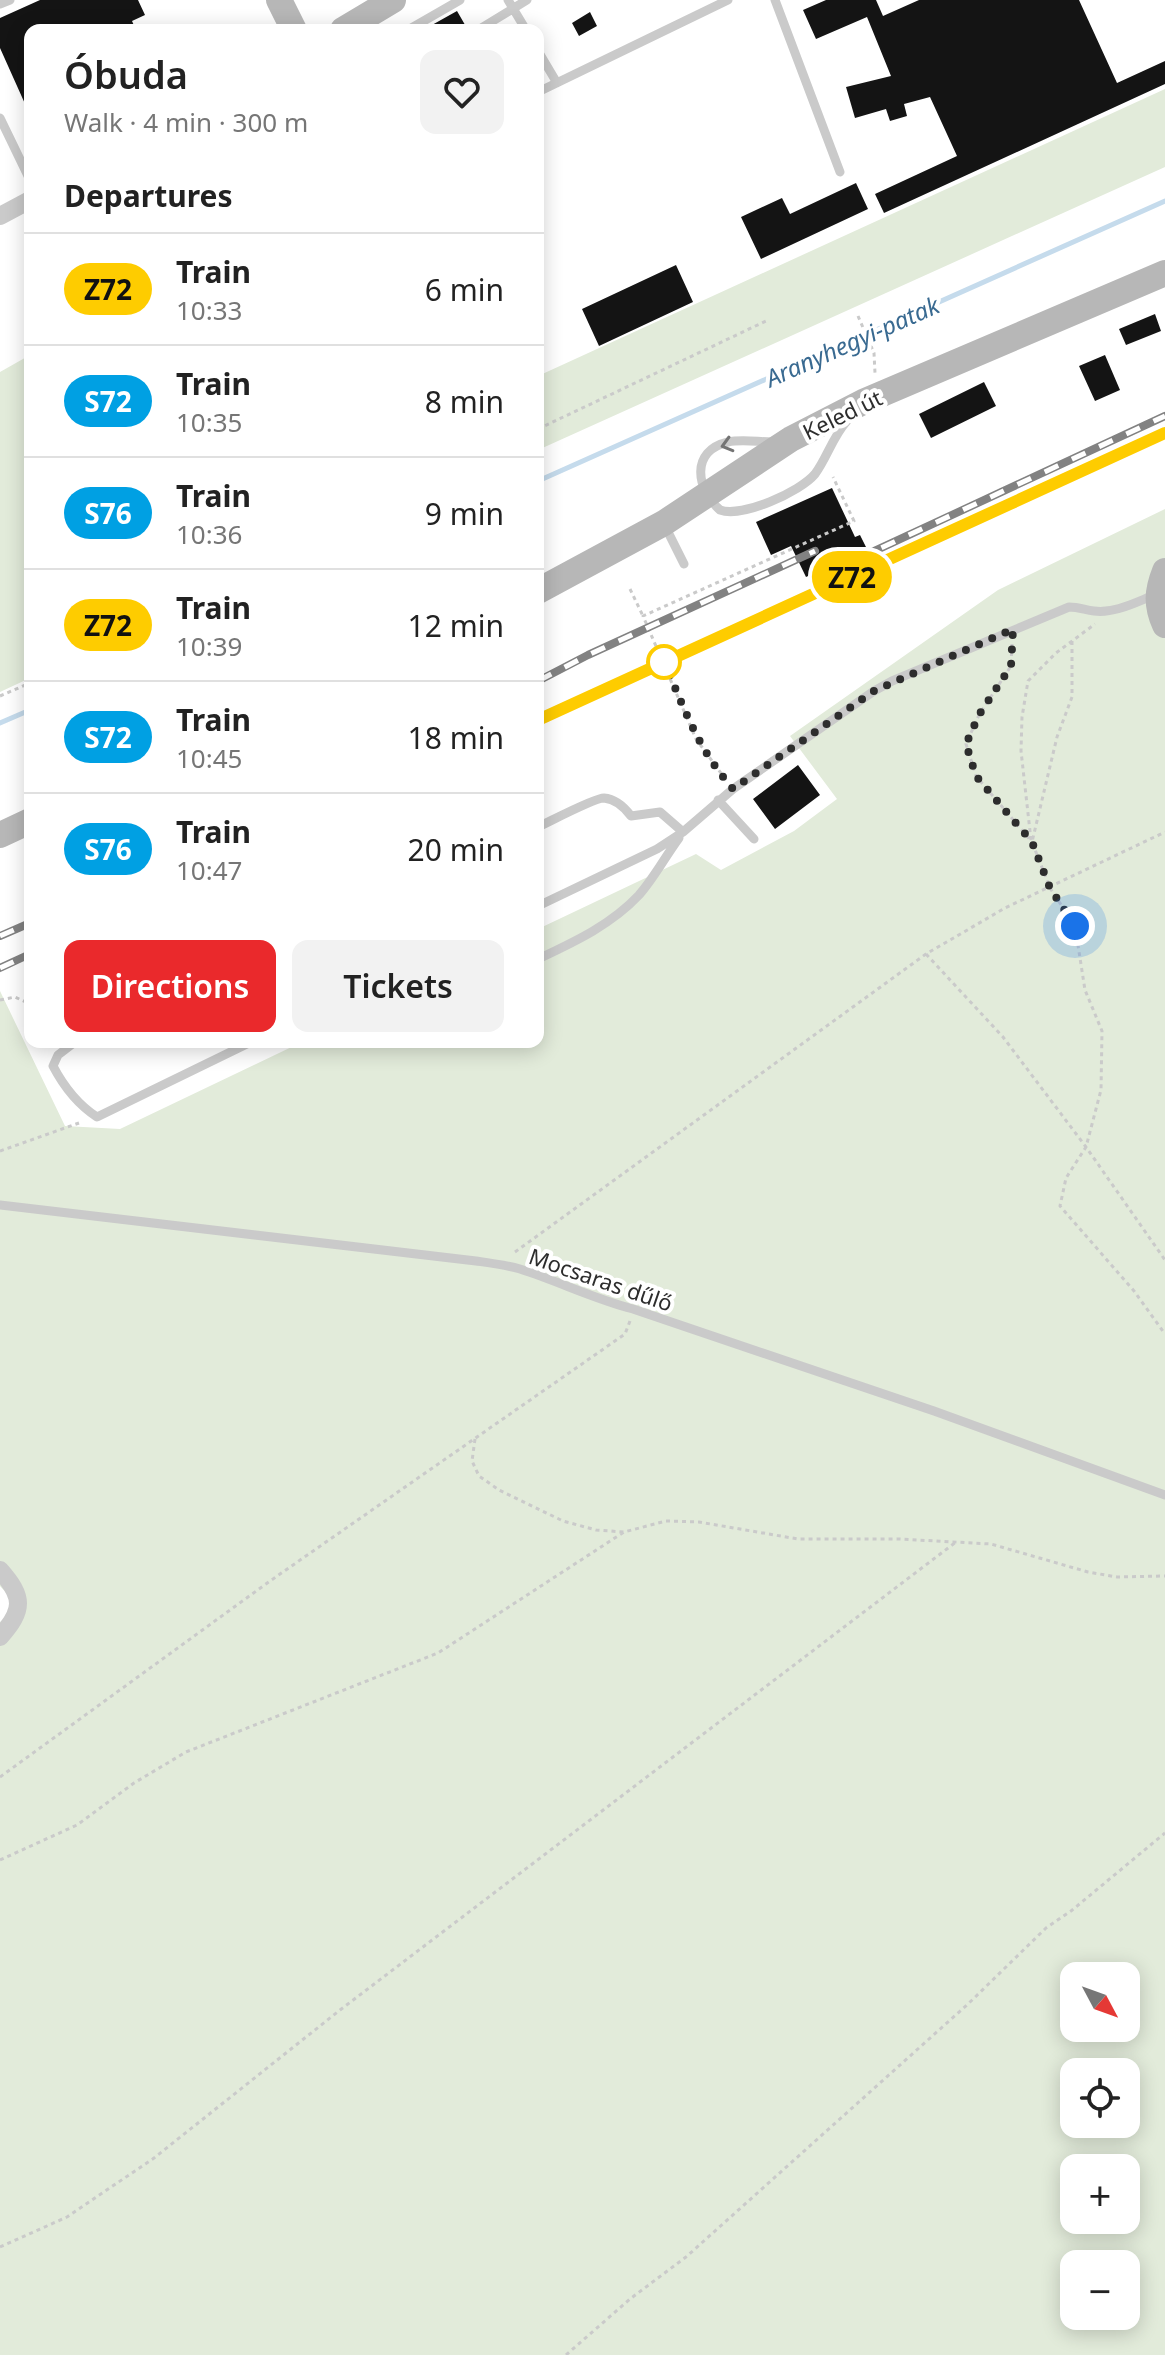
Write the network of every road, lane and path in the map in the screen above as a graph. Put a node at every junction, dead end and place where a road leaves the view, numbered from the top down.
1 (10, 0) edge
2 (279, 0) edge
3 (393, 0) edge
4 (460, 0) edge
5 (527, 0) edge
6 (728, 0) edge
7 (775, 0) edge
8 (0, 4) edge
9 (511, 4) edge
10 (291, 24) edge
11 (353, 24) edge
12 (418, 24) edge
13 (486, 24) edge
14 (523, 24) edge
15 (544, 61) edge
16 (557, 83) junction
17 (544, 89) edge
18 (0, 118) edge
19 (24, 168) edge
20 (840, 172) dead end
21 (24, 203) edge
22 (0, 216) edge
23 (1165, 273) edge
24 (858, 316) dead end
25 (766, 321) dead end
26 (874, 353) dead end
27 (863, 402) junction
28 (544, 426) edge
29 (833, 477) dead end
30 (706, 495) junction
31 (664, 523) junction
32 (684, 564) dead end
33 (1161, 583) edge
34 (544, 588) edge
35 (630, 589) dead end
36 (1114, 609) junction
37 (643, 616) junction
38 (1165, 625) edge
39 (1013, 629) junction
40 (1072, 641) junction
41 (24, 686) edge
42 (0, 696) edge
43 (733, 789) junction
44 (718, 800) junction
45 (24, 824) edge
46 (544, 824) edge
47 (683, 832) junction
48 (1165, 832) edge
49 (0, 835) edge
50 (754, 839) dead end
51 (1032, 842) junction
52 (1050, 888) junction
53 (544, 903) edge
54 (926, 954) junction
55 (544, 956) edge
56 (0, 1000) edge
57 (24, 1001) edge
58 (67, 1048) edge
59 (239, 1048) edge
60 (97, 1117) junction
61 (1086, 1147) junction
62 (0, 1151) edge
63 (0, 1205) edge
64 (1165, 1260) edge
65 (498, 1265) junction
66 (629, 1324) dead end
67 (1165, 1334) edge
68 (476, 1437) junction
69 (1165, 1495) edge
70 (624, 1532) junction
71 (956, 1542) junction
72 (0, 1570) edge
73 (1165, 1576) edge
74 (0, 1637) edge
75 (0, 1777) edge
76 (1165, 1833) edge
77 (0, 1860) edge
78 (0, 2247) edge
79 (566, 2355) edge

1 - 8 lane
2 - 10 street
3 - 11 street
4 - 12 lane
5 - 9 lane
6 - 16 lane
7 - 20 lane
9 - 13 lane
9 - 14 lane
15 - 16 lane
16 - 17 lane
18 - 19 lane
21 - 22 street
23 - 27 street, Keled út
24 - 26 path
25 - 28 path
27 - 30 street, Keled út
27 - 30 lane
29 - 37 path
30 - 31 street, Keled út
31 - 32 lane
31 - 34 street, Keled út
33 - 36 lane
33 - 38 street
35 - 37 path
36 - 39 lane
36 - 40 path
37 - 43 path
39 - 43 lane
39 - 51 path
40 - 51 path
40 - 51 path
41 - 42 path
43 - 44 lane
44 - 47 lane
44 - 50 lane
45 - 49 street
46 - 47 lane
47 - 53 lane
47 - 55 lane
48 - 52 path
51 - 52 path
52 - 54 path
52 - 61 path
54 - 61 path
54 - 65 path
56 - 57 path
58 - 60 lane
59 - 60 lane
60 - 62 path
61 - 64 path
61 - 67 path
63 - 65 lane, Mocsaras dűlő
65 - 69 lane, Mocsaras dűlő
66 - 68 path
68 - 70 path
68 - 75 path
70 - 71 path
70 - 77 path
71 - 73 path
71 - 78 path
72 - 74 street
76 - 79 path

